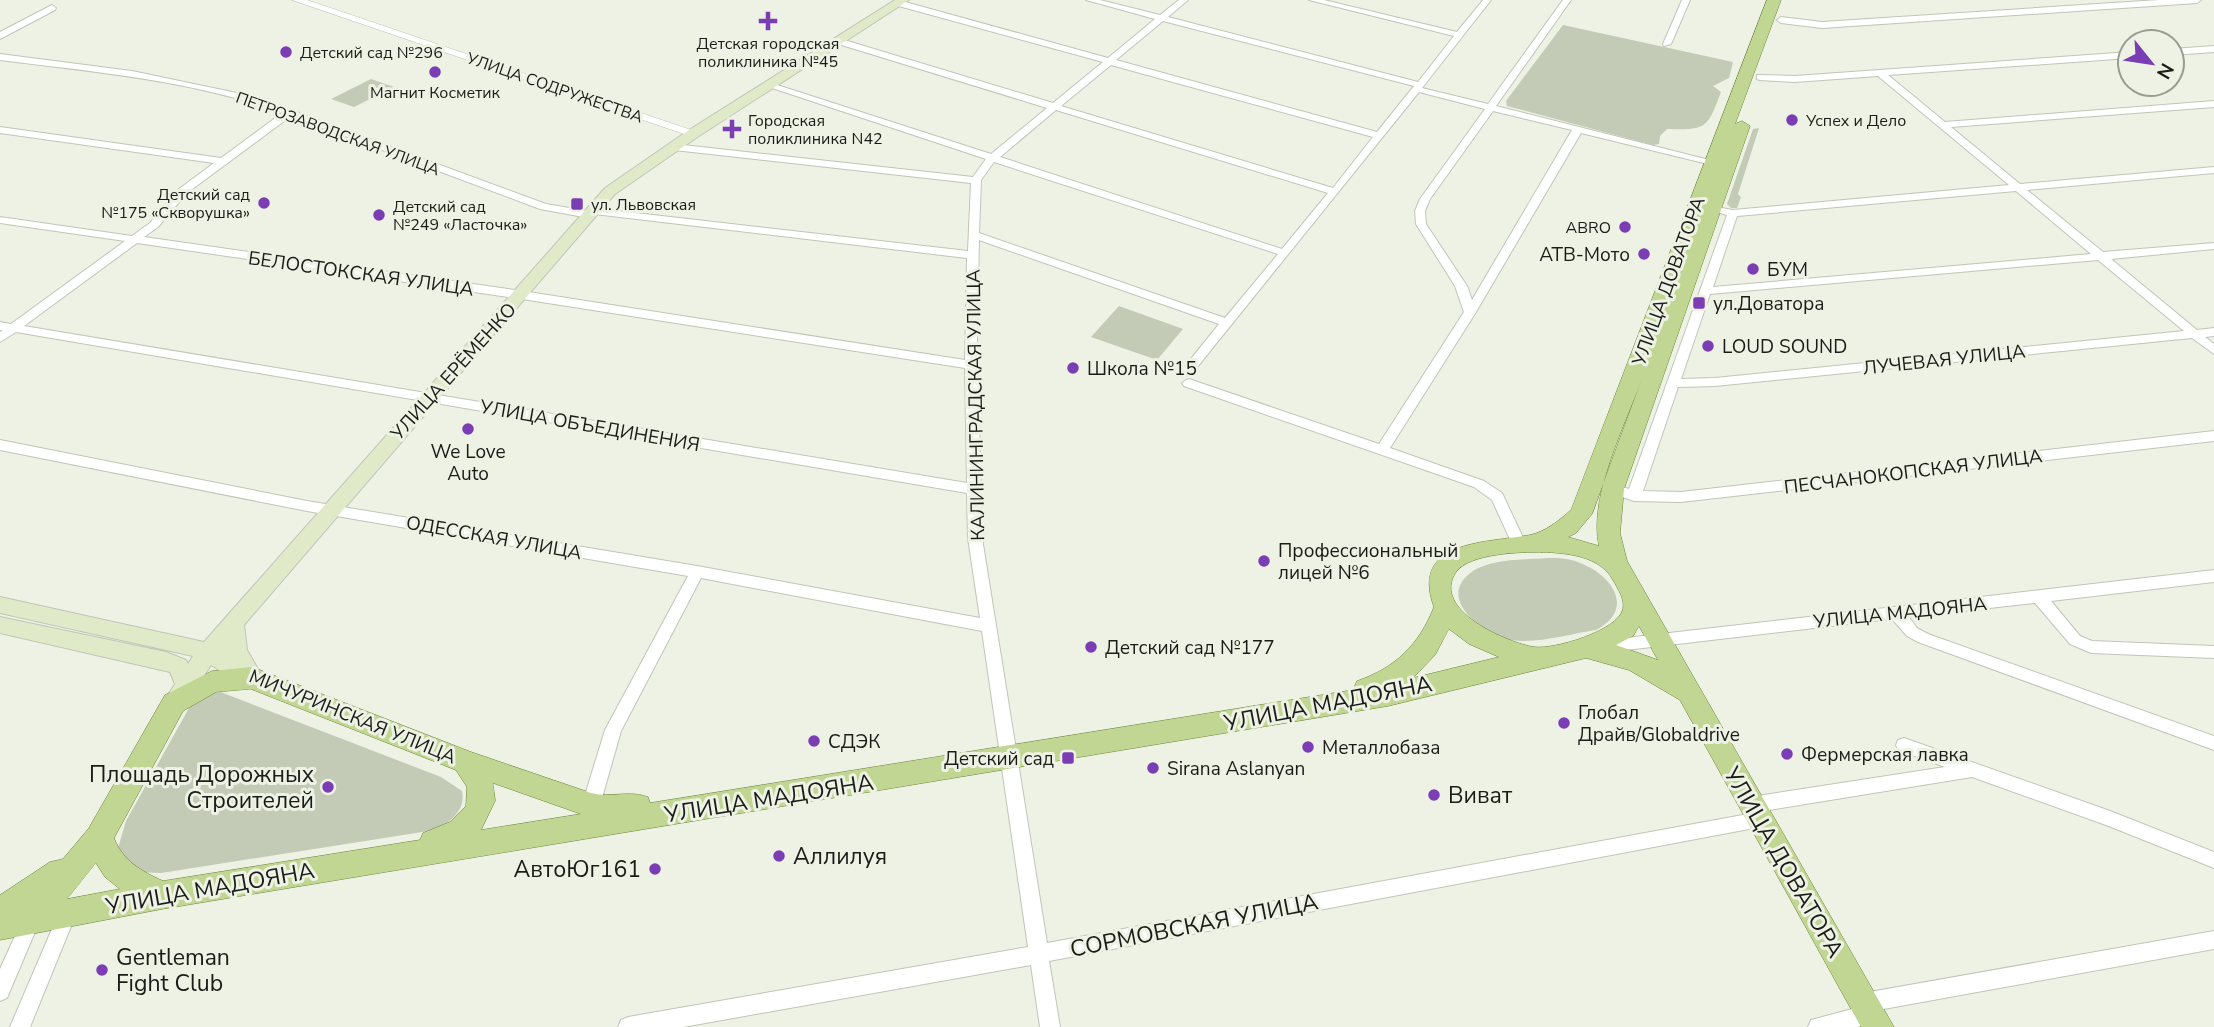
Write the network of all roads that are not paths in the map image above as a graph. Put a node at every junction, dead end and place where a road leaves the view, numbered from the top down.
1 (298, 0) edge
2 (1090, 0) edge
3 (1184, 0) edge
4 (1313, 0) edge
5 (1487, 0) edge
6 (1567, 0) edge
7 (1686, 0) edge
8 (1774, 0) edge
9 (1788, 0) edge
10 (2197, 0) edge
11 (900, 2) edge
12 (52, 8) dead end
13 (1162, 18) junction
14 (1781, 20) junction
15 (1460, 35) junction
16 (0, 36) edge
17 (838, 41) junction
18 (1667, 44) dead end
19 (2214, 49) edge
20 (2186, 51) edge
21 (2116, 56) edge
22 (0, 57) edge
23 (1108, 62) junction
24 (1881, 74) junction
25 (1760, 77) junction
26 (768, 85) junction
27 (1418, 87) junction
28 (2214, 104) edge
29 (1054, 107) junction
30 (1488, 107) junction
31 (289, 113) junction
32 (1943, 125) junction
33 (1578, 129) junction
34 (0, 130) edge
35 (694, 133) junction
36 (1379, 136) junction
37 (674, 147) junction
38 (992, 158) junction
39 (222, 161) junction
40 (1713, 162) junction
41 (2214, 170) edge
42 (976, 180) junction
43 (2018, 188) junction
44 (1335, 192) junction
45 (1714, 208) junction
46 (591, 213) junction
47 (1733, 213) junction
48 (0, 220) edge
49 (974, 235) junction
50 (134, 240) junction
51 (2214, 246) edge
52 (1285, 253) junction
53 (973, 255) junction
54 (2102, 256) junction
55 (1706, 291) junction
56 (522, 295) junction
57 (1470, 312) junction
58 (1227, 323) junction
59 (6, 327) edge
60 (2214, 332) edge
61 (2194, 334) junction
62 (0, 338) edge
63 (2214, 350) edge
64 (971, 365) junction
65 (1673, 383) junction
66 (428, 397) junction
67 (2214, 436) edge
68 (0, 445) edge
69 (1381, 451) junction
70 (973, 489) junction
71 (1613, 489) junction
72 (1634, 496) junction
73 (331, 509) junction
74 (1528, 543) junction
75 (1615, 562) junction
76 (698, 572) junction
77 (2214, 576) edge
78 (1634, 594) junction
79 (2039, 597) junction
80 (0, 605) edge
81 (1446, 608) junction
82 (1896, 613) junction
83 (234, 623) junction
84 (988, 626) junction
85 (3, 629) edge
86 (1660, 639) junction
87 (1586, 648) junction
88 (208, 652) junction
89 (2214, 652) edge
90 (1536, 658) junction
91 (252, 678) junction
92 (180, 692) junction
93 (1692, 698) junction
94 (2214, 743) edge
95 (1905, 745) dead end
96 (1007, 753) junction
97 (466, 762) junction
98 (1972, 769) junction
99 (591, 805) junction
100 (624, 808) joint
101 (1755, 813) junction
102 (99, 837) junction
103 (2214, 860) edge
104 (354, 863) junction
105 (162, 895) junction
106 (0, 910) edge
107 (67, 914) junction
108 (31, 920) junction
109 (0, 926) edge
110 (2214, 940) edge
111 (1039, 954) junction
112 (0, 990) edge
113 (1871, 1015) edge
114 (20, 1027) edge
115 (628, 1027) edge
116 (1050, 1027) edge
117 (1818, 1027) edge

1 - 35 street, УЛИЦА СОДРУЖЕСТВА
2 - 13 street
3 - 13 street
4 - 15 street
5 - 15 street
6 - 30 street
7 - 18 street
8 - 40 main road, УЛИЦА ДОВАТОРА
9 - 14 main road, УЛИЦА ДОВАТОРА
10 - 14 street
11 - 17 main road, УЛИЦА ЕРЁМЕНКО
11 - 23 street
12 - 16 street
13 - 23 street
13 - 27 street
14 - 25 main road, УЛИЦА ДОВАТОРА
15 - 27 street
17 - 26 main road, УЛИЦА ЕРЁМЕНКО
17 - 29 street
19 - 20 street
21 - 24 street
22 - 31 street, ПЕТРОЗАВОДСКАЯ УЛИЦА
23 - 29 street
23 - 36 street
24 - 25 street
24 - 32 street
25 - 45 main road, УЛИЦА ДОВАТОРА
26 - 35 main road, УЛИЦА ЕРЁМЕНКО
26 - 38 street
27 - 30 street
27 - 36 street
28 - 32 street
29 - 38 street
29 - 44 street
30 - 33 street
30 - 57 street
31 - 39 street
31 - 46 street, ПЕТРОЗАВОДСКАЯ УЛИЦА
32 - 43 street
33 - 40 street
33 - 57 street
34 - 39 street
35 - 37 main road, УЛИЦА ЕРЁМЕНКО
36 - 44 street
37 - 42 street
37 - 46 main road, УЛИЦА ЕРЁМЕНКО
38 - 42 street
38 - 52 street
39 - 50 street
40 - 74 main road, УЛИЦА ДОВАТОРА
41 - 43 street
42 - 49 street, КАЛИНИНГРАДСКАЯ УЛИЦА
43 - 47 street
43 - 54 street
44 - 52 street
45 - 47 street, УЛИЦА ДОВАТОРА
45 - 71 main road, УЛИЦА ДОВАТОРА
46 - 53 street, ПЕТРОЗАВОДСКАЯ УЛИЦА
46 - 56 main road, УЛИЦА ЕРЁМЕНКО
47 - 55 street, УЛИЦА ДОВАТОРА
48 - 50 street, БЕЛОСТОКСКАЯ УЛИЦА
49 - 53 street, КАЛИНИНГРАДСКАЯ УЛИЦА
49 - 58 street
50 - 56 street, БЕЛОСТОКСКАЯ УЛИЦА
50 - 59 street
51 - 54 street
52 - 58 street
53 - 64 street, КАЛИНИНГРАДСКАЯ УЛИЦА
54 - 55 street
54 - 61 street
55 - 65 street, УЛИЦА ДОВАТОРА
56 - 64 street, БЕЛОСТОКСКАЯ УЛИЦА
56 - 66 main road, УЛИЦА ЕРЁМЕНКО
57 - 69 street
58 - 69 street
59 - 62 street
59 - 66 street, УЛИЦА ОБЪЕДИНЕНИЯ
60 - 61 street, ЛУЧЕВАЯ УЛИЦА
61 - 63 street
61 - 65 street, ЛУЧЕВАЯ УЛИЦА
64 - 70 street, КАЛИНИНГРАДСКАЯ УЛИЦА
65 - 72 street, УЛИЦА ДОВАТОРА
66 - 70 street, УЛИЦА ОБЪЕДИНЕНИЯ
66 - 73 main road, УЛИЦА ЕРЁМЕНКО
67 - 72 street, ПЕСЧАНОКОПСКАЯ УЛИЦА
68 - 73 street, ОДЕССКАЯ УЛИЦА
69 - 74 street
70 - 84 street, КАЛИНИНГРАДСКАЯ УЛИЦА
71 - 72 street, ПЕСЧАНОКОПСКАЯ УЛИЦА
71 - 75 main road, УЛИЦА ДОВАТОРА
73 - 76 street, ОДЕССКАЯ УЛИЦА
73 - 83 main road, УЛИЦА ЕРЁМЕНКО
74 - 75 main road
74 - 81 main road
75 - 78 main road
76 - 84 street, ОДЕССКАЯ УЛИЦА
76 - 99 street
77 - 79 street, УЛИЦА МАДОЯНА
78 - 86 main road, УЛИЦА ДОВАТОРА
78 - 87 main road
79 - 82 street, УЛИЦА МАДОЯНА
79 - 89 street
80 - 88 main road, МИЧУРИНСКАЯ УЛИЦА
81 - 90 main road
81 - 96 main road, УЛИЦА МАДОЯНА
82 - 86 street, УЛИЦА МАДОЯНА
82 - 94 street
83 - 88 main road, УЛИЦА ЕРЁМЕНКО
83 - 91 main road
84 - 96 street, КАЛИНИНГРАДСКАЯ УЛИЦА
85 - 92 main road
86 - 87 street, УЛИЦА МАДОЯНА
86 - 93 main road, УЛИЦА ДОВАТОРА
87 - 90 main road
87 - 93 main road, УЛИЦА ДОВАТОРА
88 - 91 main road, МИЧУРИНСКАЯ УЛИЦА
88 - 92 main road, УЛИЦА ЕРЁМЕНКО
90 - 96 main road, УЛИЦА МАДОЯНА
91 - 92 main road
91 - 97 main road, МИЧУРИНСКАЯ УЛИЦА
92 - 102 main road, УЛИЦА ЕРЁМЕНКО
93 - 101 main road, УЛИЦА ДОВАТОРА
95 - 98 street
96 - 100 main road, УЛИЦА МАДОЯНА
96 - 104 main road, УЛИЦА МАДОЯНА
96 - 111 street, КАЛИНИНГРАДСКАЯ УЛИЦА
97 - 99 main road, МИЧУРИНСКАЯ УЛИЦА
97 - 104 main road
98 - 101 street, СОРМОВСКАЯ УЛИЦА
98 - 103 street
99 - 100 main road, МИЧУРИНСКАЯ УЛИЦА
101 - 111 street, СОРМОВСКАЯ УЛИЦА
101 - 113 main road, УЛИЦА ДОВАТОРА
102 - 105 main road
102 - 106 main road, УЛИЦА ЕРЁМЕНКО
102 - 108 main road
104 - 105 main road, УЛИЦА МАДОЯНА
105 - 107 main road, УЛИЦА МАДОЯНА
107 - 108 main road, УЛИЦА МАДОЯНА
107 - 114 street
108 - 109 main road, УЛИЦА МАДОЯНА
108 - 112 street
110 - 113 street
111 - 115 street, СОРМОВСКАЯ УЛИЦА
111 - 116 street, КАЛИНИНГРАДСКАЯ УЛИЦА
113 - 117 street

